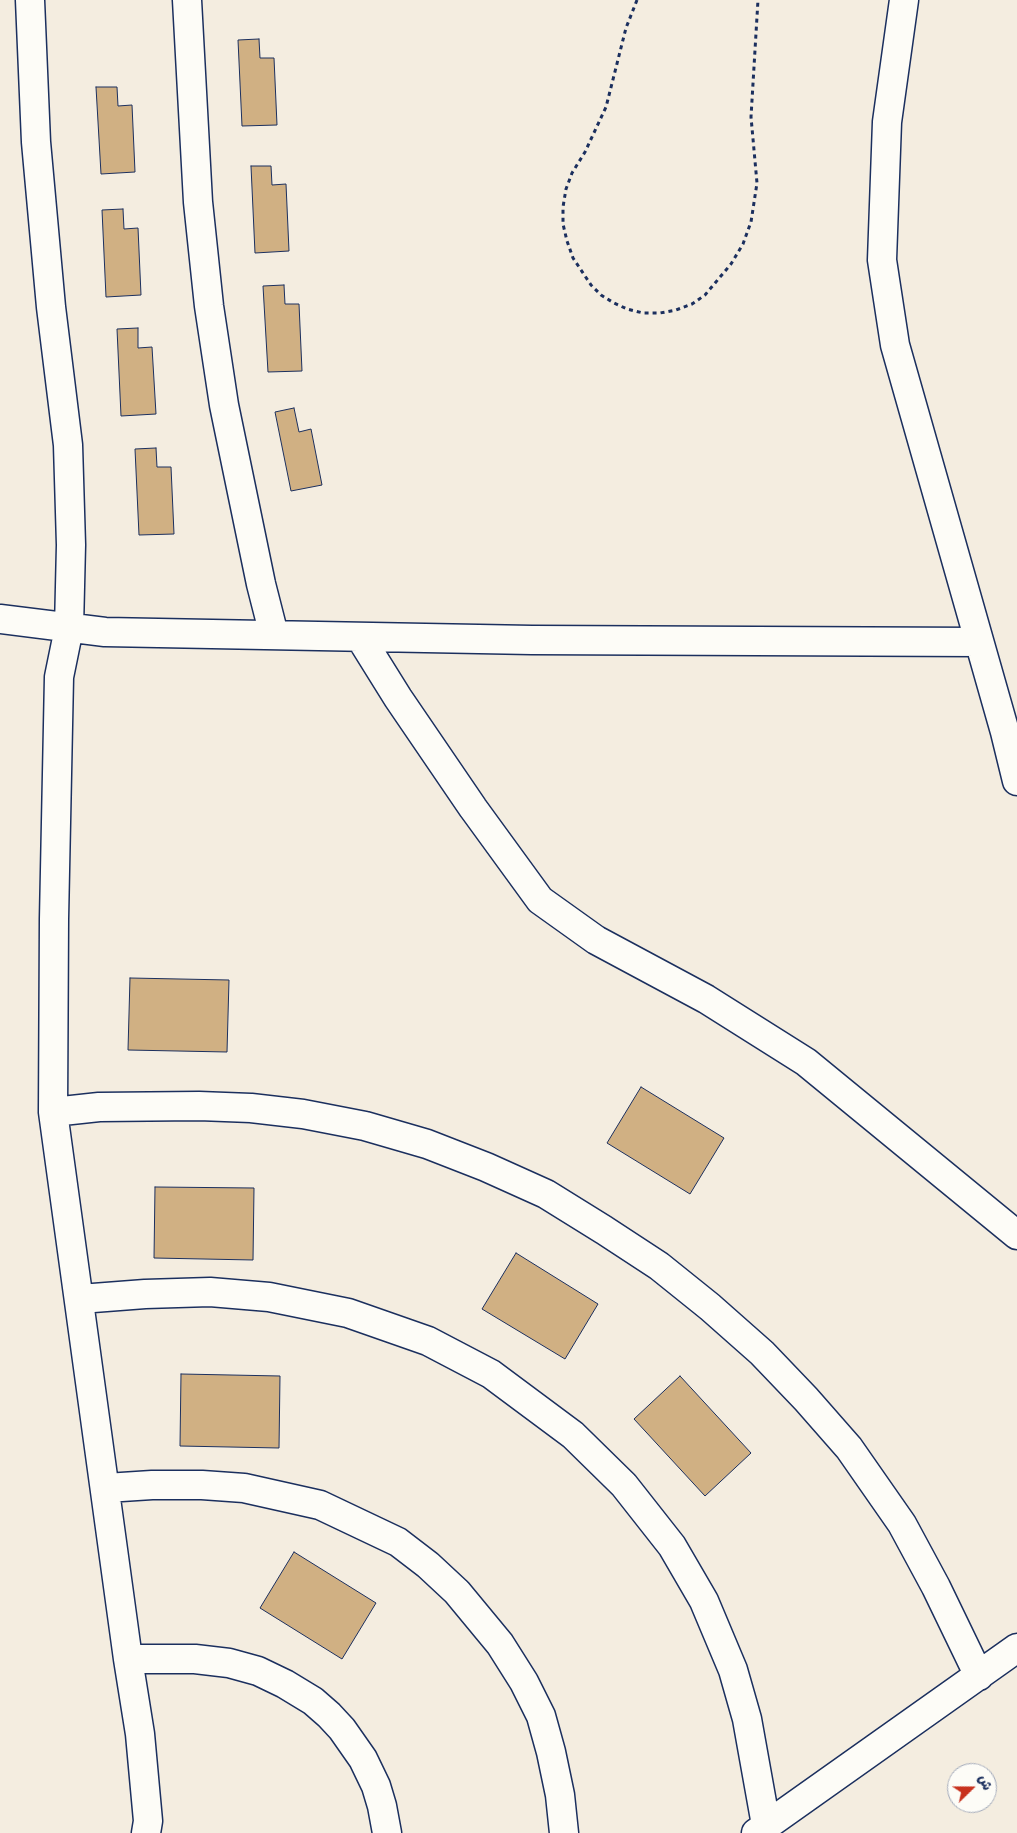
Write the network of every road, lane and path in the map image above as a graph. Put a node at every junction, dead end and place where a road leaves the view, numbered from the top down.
1 (30, 0) edge
2 (187, 0) edge
3 (636, 0) edge
4 (758, 0) edge
5 (904, 0) edge
6 (0, 619) edge
7 (69, 628) junction
8 (274, 635) junction
9 (360, 637) junction
10 (979, 642) junction
11 (1017, 781) edge
12 (53, 1112) junction
13 (1017, 1234) edge
14 (80, 1299) junction
15 (106, 1488) junction
16 (1017, 1648) edge
17 (128, 1659) junction
18 (979, 1676) junction
19 (761, 1829) edge
20 (146, 1833) edge
21 (386, 1833) edge
22 (564, 1833) edge

1 - 7 street
2 - 8 street
3 - 4 path
5 - 10 street
6 - 7 street
7 - 8 street
7 - 12 street
8 - 9 street
9 - 10 street
9 - 13 street
10 - 11 street
12 - 14 street
12 - 18 street
14 - 15 street
14 - 19 street
15 - 17 street
15 - 22 street
16 - 18 street
17 - 20 street
17 - 21 street
18 - 19 street

